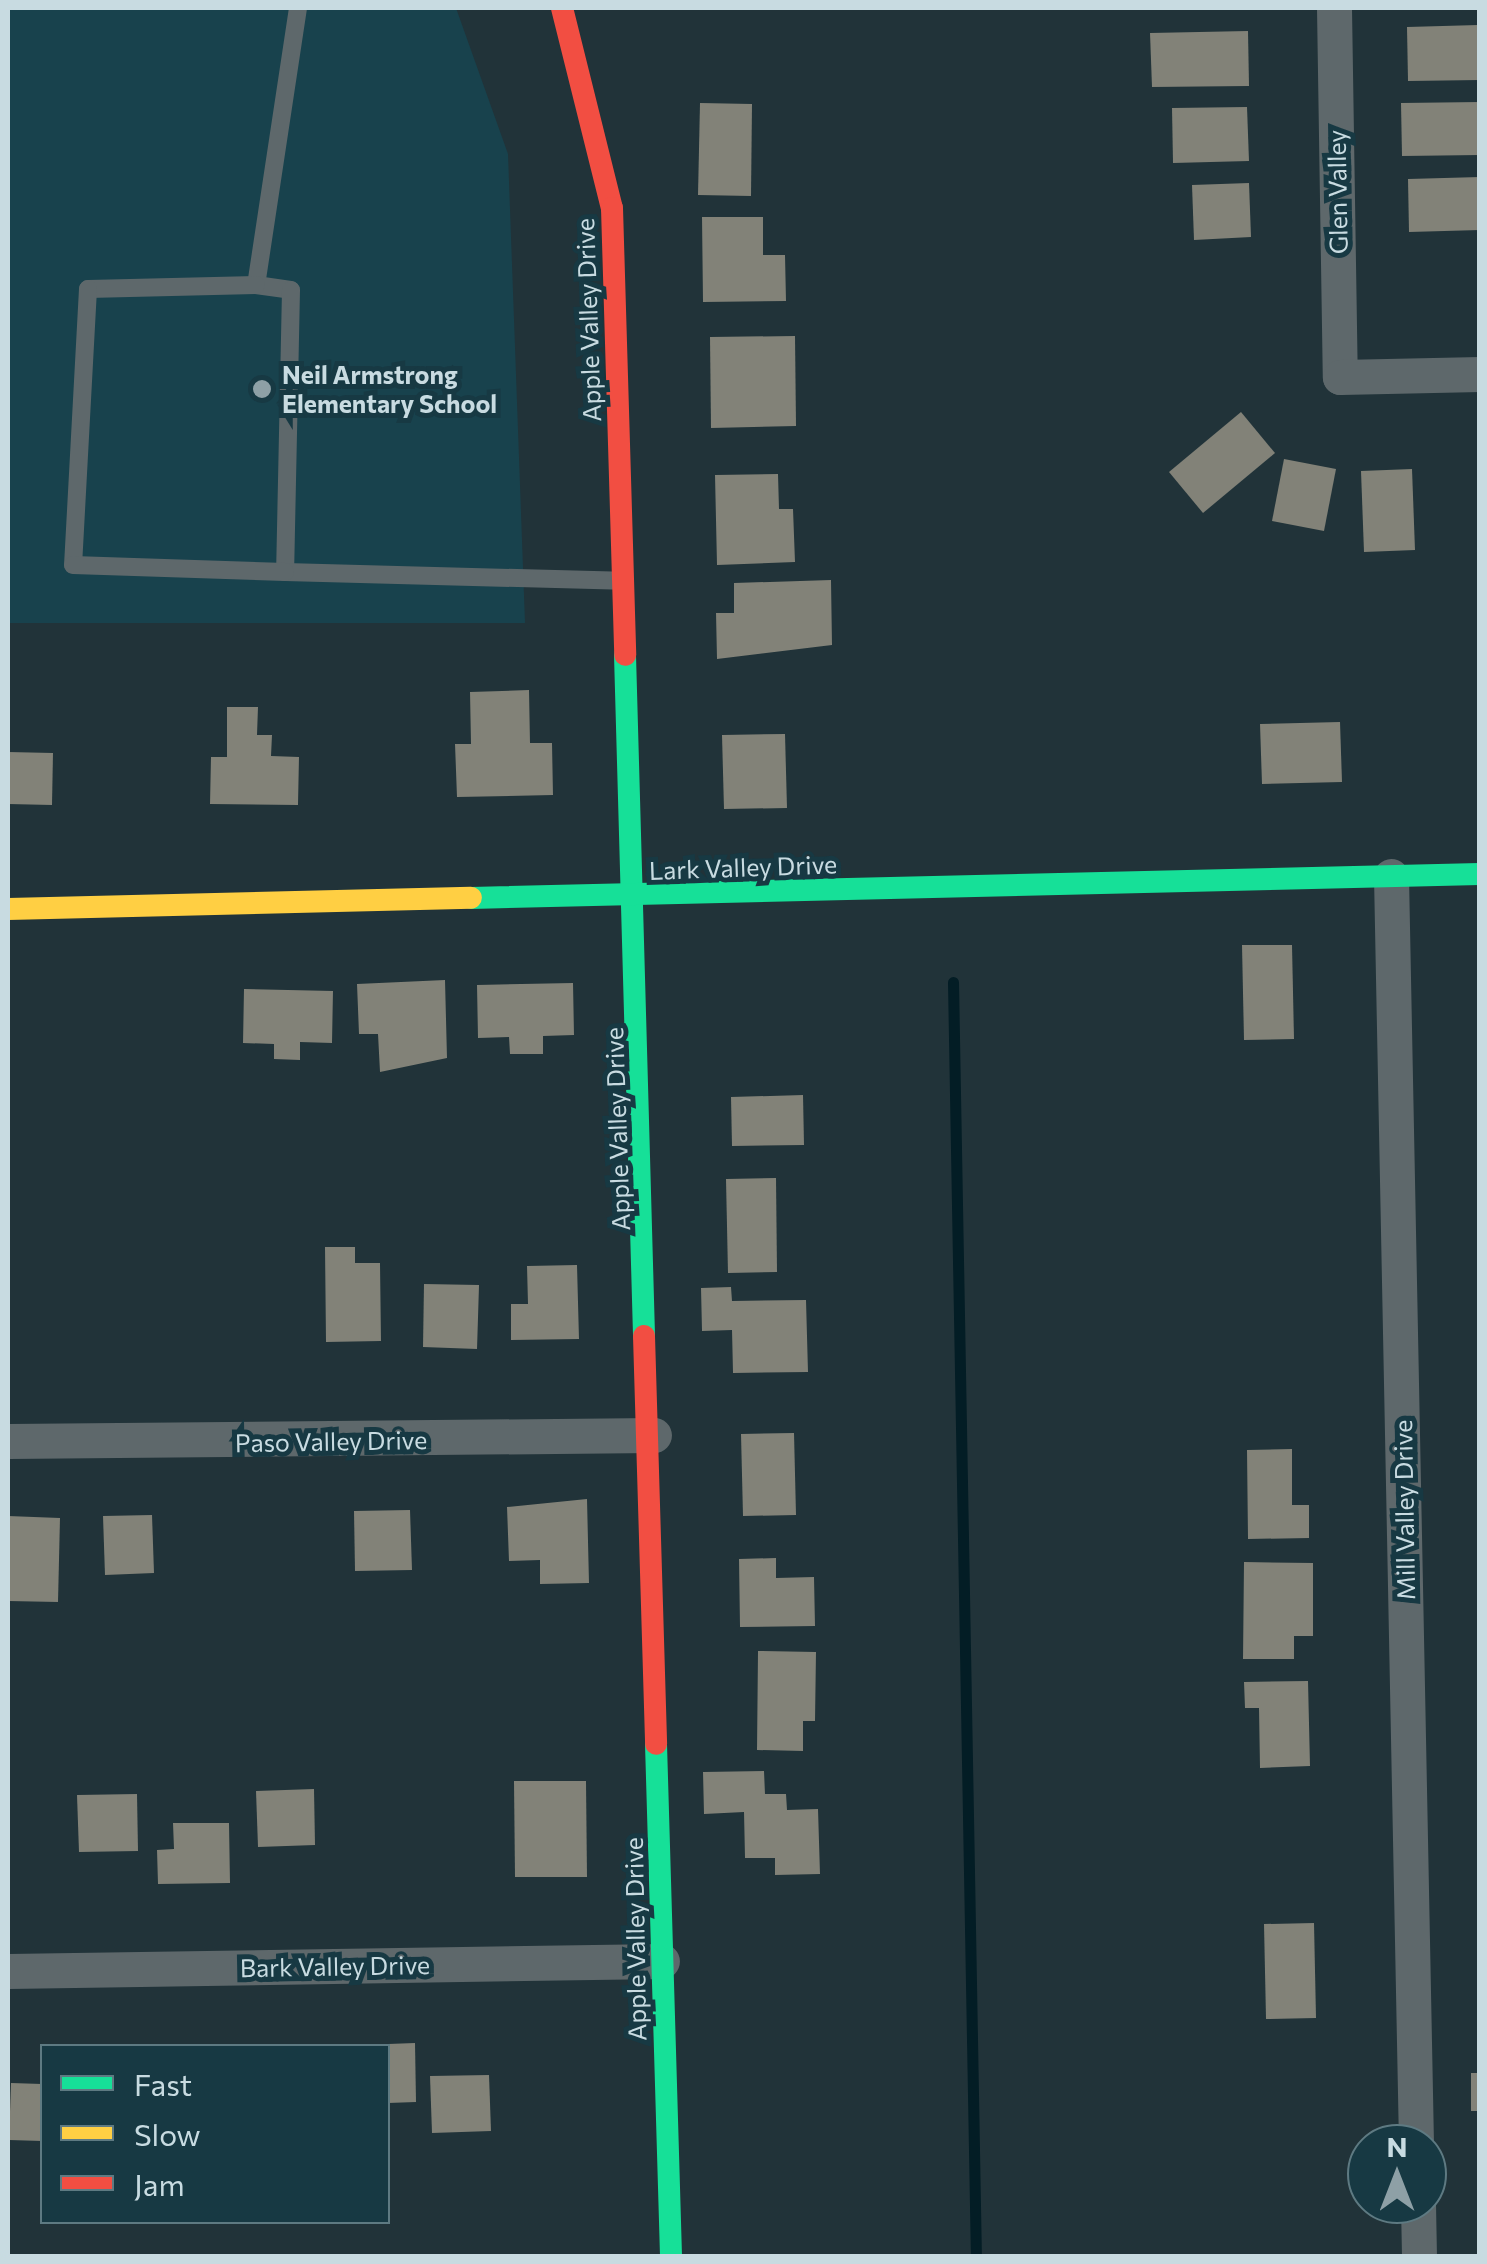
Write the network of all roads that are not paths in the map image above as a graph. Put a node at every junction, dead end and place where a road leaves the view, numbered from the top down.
1 (298, 8) edge
2 (562, 8) edge
3 (1334, 8) edge
4 (256, 286) junction
5 (1480, 374) edge
6 (285, 572) junction
7 (624, 581) junction
8 (1480, 874) edge
9 (1392, 876) junction
10 (638, 898) junction
11 (8, 908) edge
12 (654, 1435) junction
13 (8, 1441) edge
14 (662, 1961) junction
15 (8, 1971) edge
16 (1416, 2124) edge
17 (1418, 2224) edge
18 (672, 2256) edge
19 (1419, 2256) edge

1 - 4 lane
2 - 7 street, Apple Valley Drive
3 - 5 street, Glen Valley
4 - 6 lane
4 - 6 lane
6 - 7 lane
7 - 10 street, Apple Valley Drive
8 - 9 street, Lark Valley Drive
9 - 10 street, Lark Valley Drive
9 - 16 street, Mill Valley Drive
10 - 11 street, Lark Valley Drive
10 - 12 street, Apple Valley Drive
12 - 13 street, Paso Valley Drive
12 - 14 street, Apple Valley Drive
14 - 15 street, Bark Valley Drive
14 - 18 street, Apple Valley Drive
17 - 19 street

